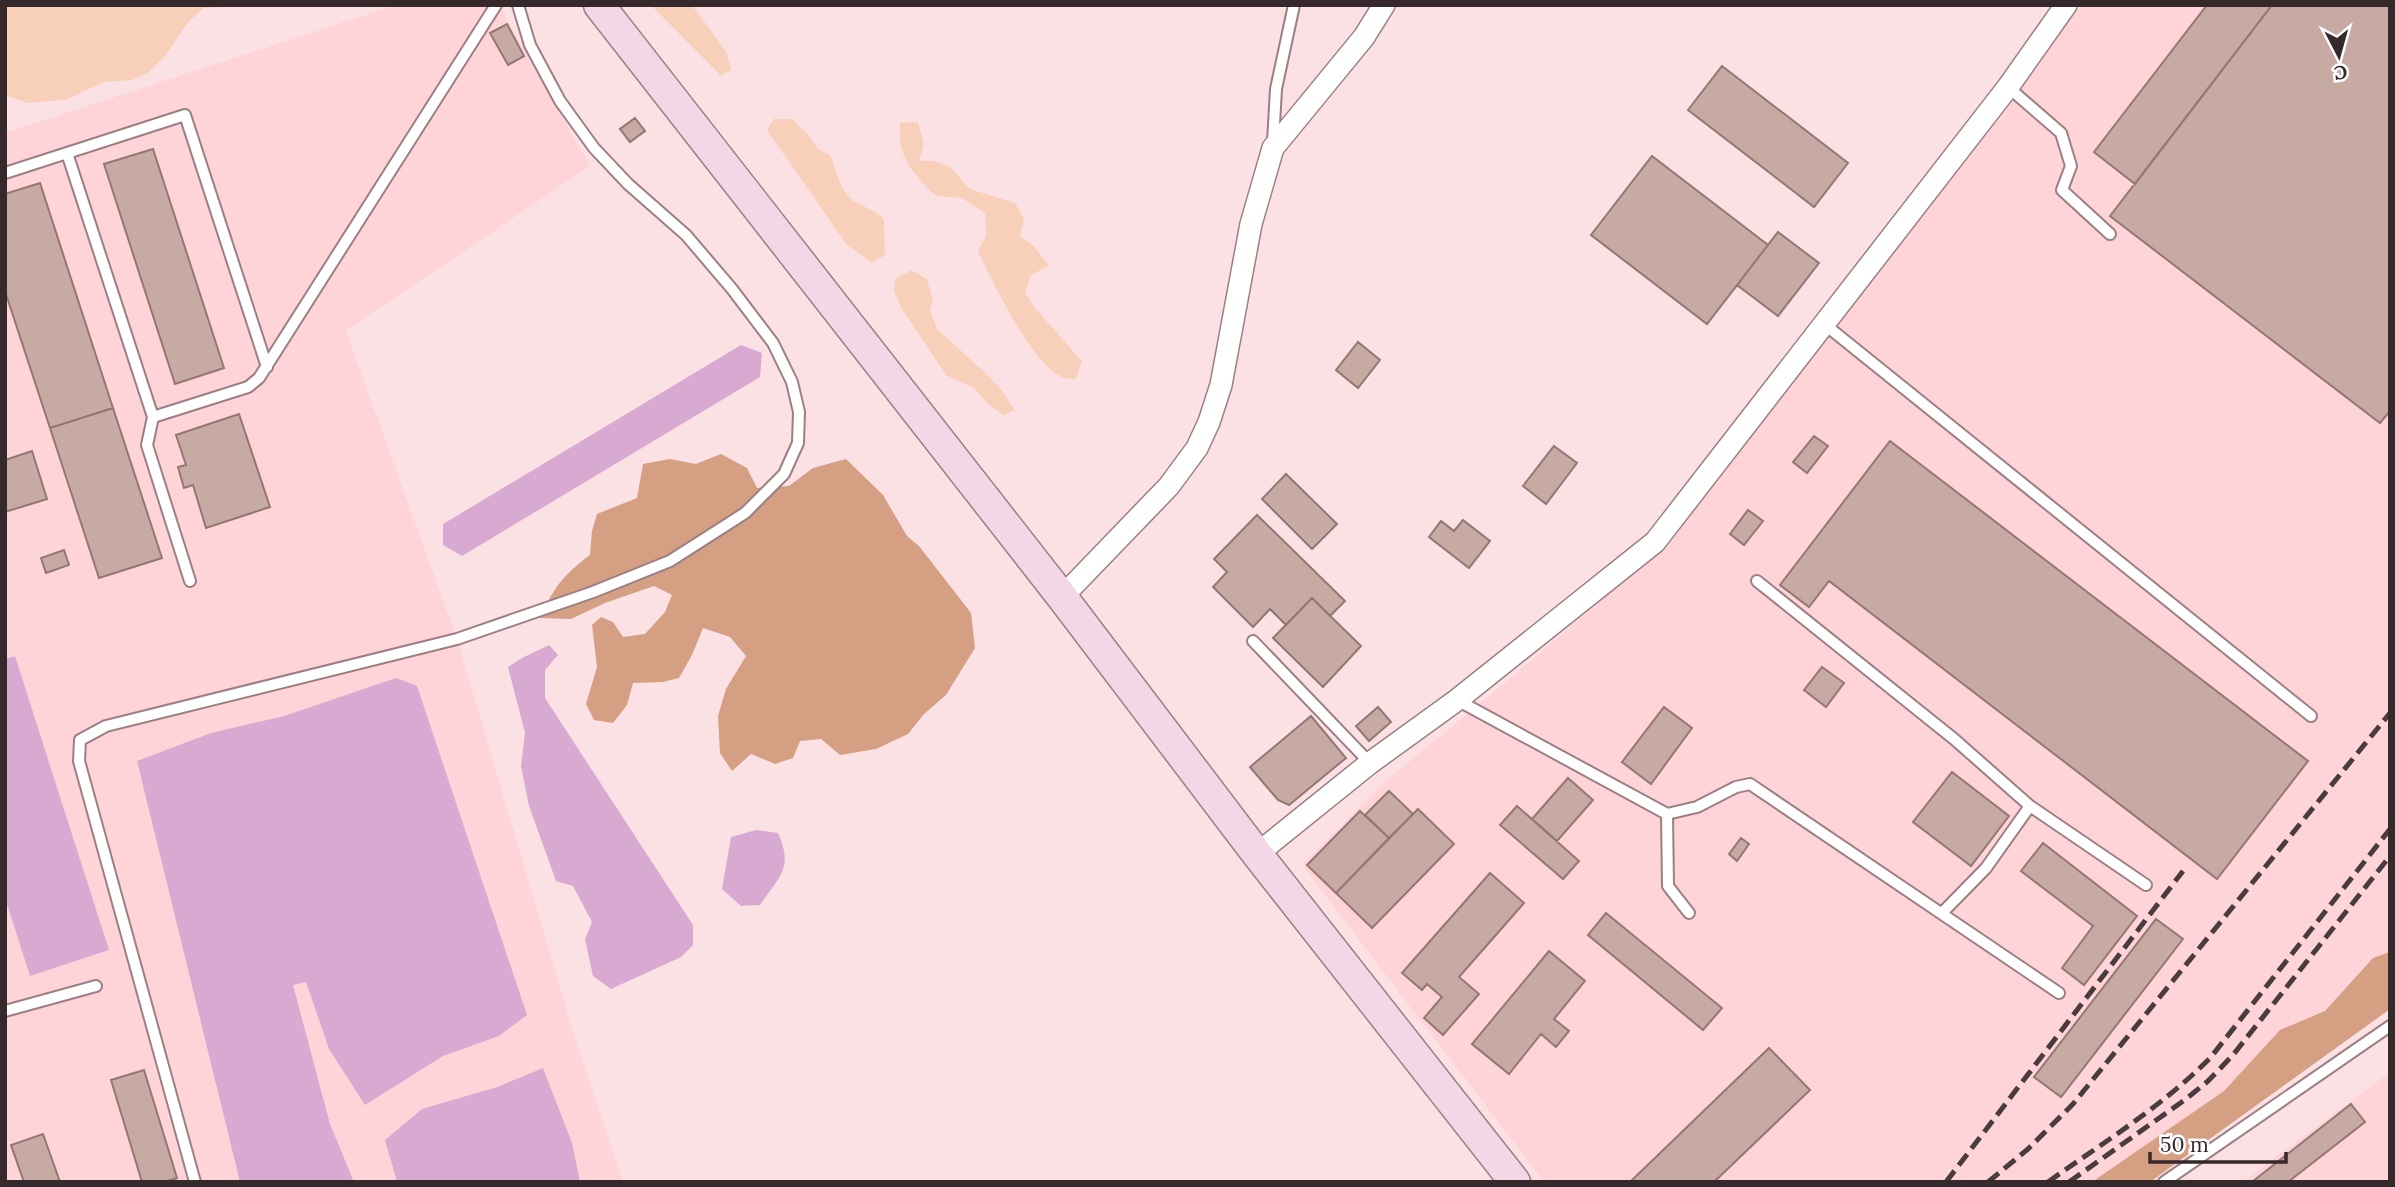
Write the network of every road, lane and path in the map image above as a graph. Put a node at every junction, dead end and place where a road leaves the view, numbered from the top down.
1 (496, 5) edge
2 (518, 5) edge
3 (598, 5) edge
4 (1294, 5) edge
5 (1384, 5) edge
6 (2061, 7) edge
7 (2008, 87) junction
8 (1273, 148) junction
9 (67, 153) junction
10 (5, 173) edge
11 (2110, 234) dead end
12 (1823, 323) junction
13 (267, 366) junction
14 (153, 417) junction
15 (190, 581) dead end
16 (1757, 581) dead end
17 (1062, 597) junction
18 (1254, 641) dead end
19 (1457, 700) junction
20 (2311, 716) dead end
21 (1370, 763) junction
22 (2029, 806) junction
23 (1667, 814) junction
24 (1257, 853) junction
25 (2146, 885) dead end
26 (1689, 913) dead end
27 (1942, 913) junction
28 (96, 986) dead end
29 (2059, 993) dead end
30 (5, 1011) edge
31 (2390, 1026) edge
32 (195, 1182) edge
33 (1515, 1182) edge
34 (2164, 1182) edge

1 - 13 lane
2 - 32 lane
3 - 17 street
4 - 8 lane
5 - 8 street
6 - 7 street
7 - 11 lane
7 - 12 street
8 - 17 street
9 - 10 lane
9 - 13 lane
9 - 14 lane
12 - 19 street
12 - 20 lane
13 - 14 lane
14 - 15 lane
16 - 22 lane
17 - 24 street
18 - 21 lane
19 - 21 street
19 - 23 lane
21 - 24 street
22 - 25 lane
22 - 27 lane
23 - 26 lane
23 - 27 lane
24 - 33 street
27 - 29 lane
28 - 30 lane
31 - 34 lane

